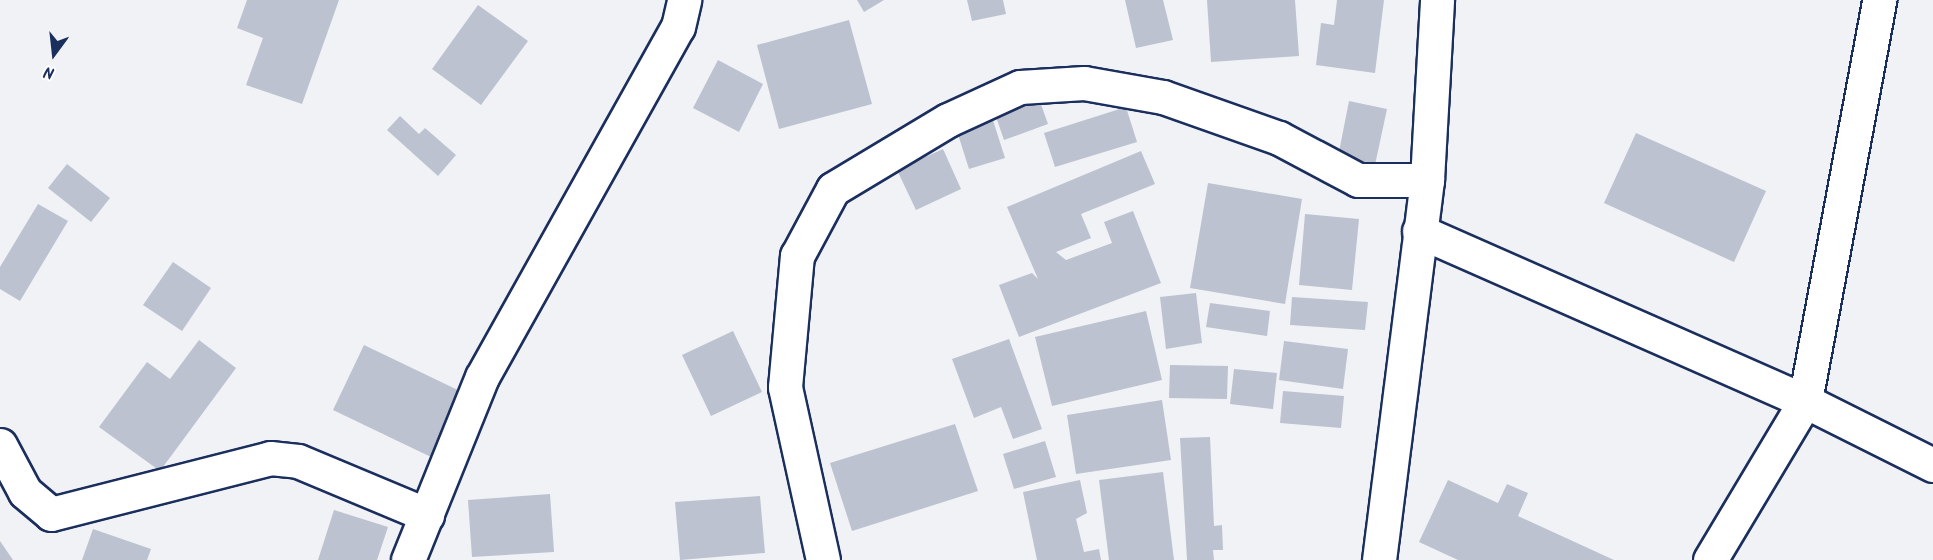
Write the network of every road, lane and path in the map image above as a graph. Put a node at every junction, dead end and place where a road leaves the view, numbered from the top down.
1 (711, 0) edge
2 (1437, 0) edge
3 (1879, 0) edge
4 (681, 14) edge
5 (1426, 180) junction
6 (1419, 231) junction
7 (1805, 401) junction
8 (0, 445) edge
9 (1933, 465) edge
10 (427, 515) junction
11 (408, 560) edge
12 (823, 560) edge
13 (1379, 560) edge
14 (1710, 560) edge

1 - 4 street
2 - 5 street
3 - 7 street
4 - 10 street
5 - 6 street
5 - 12 street
6 - 7 street
6 - 13 street
7 - 9 street
7 - 14 street
8 - 10 street
10 - 11 street

